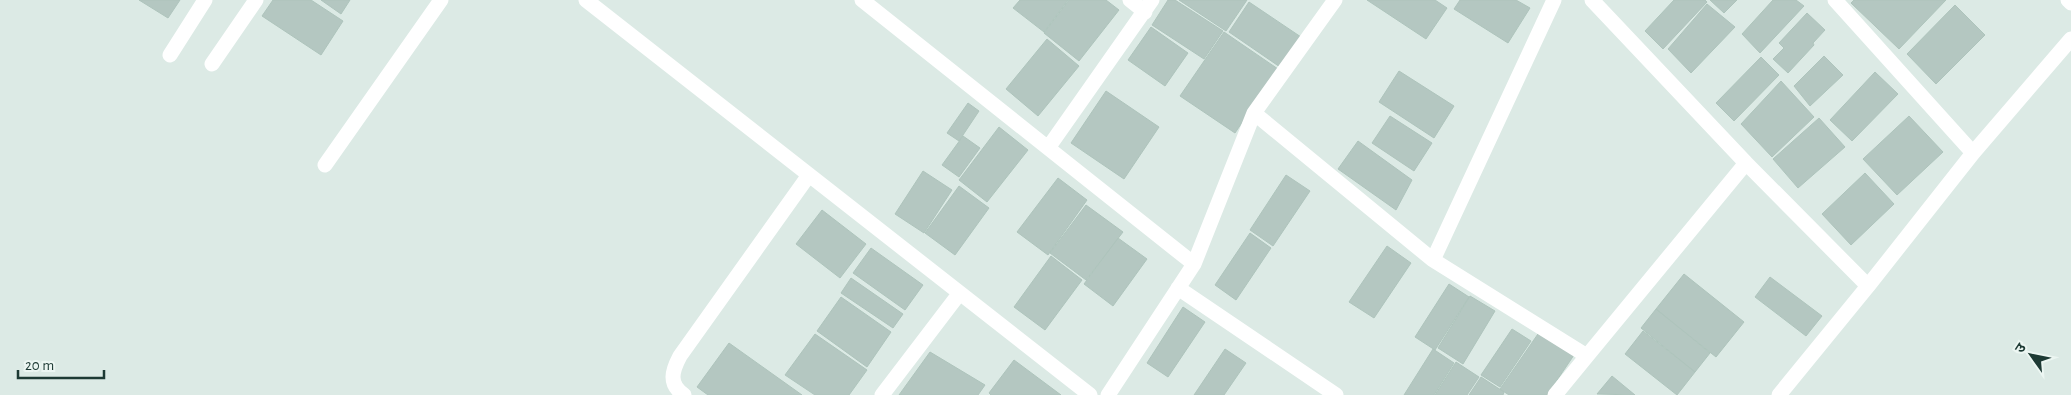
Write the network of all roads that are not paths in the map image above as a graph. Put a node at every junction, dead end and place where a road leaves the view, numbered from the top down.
1 (205, 0) edge
2 (256, 0) edge
3 (440, 0) edge
4 (586, 0) edge
5 (862, 0) edge
6 (1130, 0) edge
7 (1335, 0) edge
8 (1554, 0) edge
9 (1592, 0) edge
10 (1835, 0) edge
11 (2068, 0) edge
12 (2071, 3) edge
13 (1148, 6) edge
14 (2071, 39) edge
15 (170, 55) dead end
16 (212, 64) dead end
17 (1254, 113) junction
18 (1048, 148) junction
19 (1973, 153) junction
20 (1746, 163) junction
21 (325, 165) dead end
22 (809, 174) junction
23 (1433, 260) junction
24 (1194, 264) junction
25 (1868, 286) junction
26 (1178, 288) junction
27 (959, 294) junction
28 (1587, 356) junction
29 (684, 395) edge
30 (882, 395) edge
31 (1090, 395) edge
32 (1108, 395) edge
33 (1336, 395) edge
34 (1555, 395) edge
35 (1779, 395) edge

1 - 15 street
2 - 16 street
3 - 21 street
4 - 22 street
5 - 18 street
6 - 13 street
7 - 17 street
8 - 23 street
9 - 20 street
10 - 19 street
11 - 12 street
13 - 18 street
14 - 19 street
17 - 23 street
17 - 24 street
18 - 24 street
19 - 25 street
20 - 25 street
20 - 28 street
22 - 27 street
22 - 29 street
23 - 28 street
24 - 26 street
25 - 35 street
26 - 32 street
26 - 33 street
27 - 30 street
27 - 31 street
28 - 34 street

